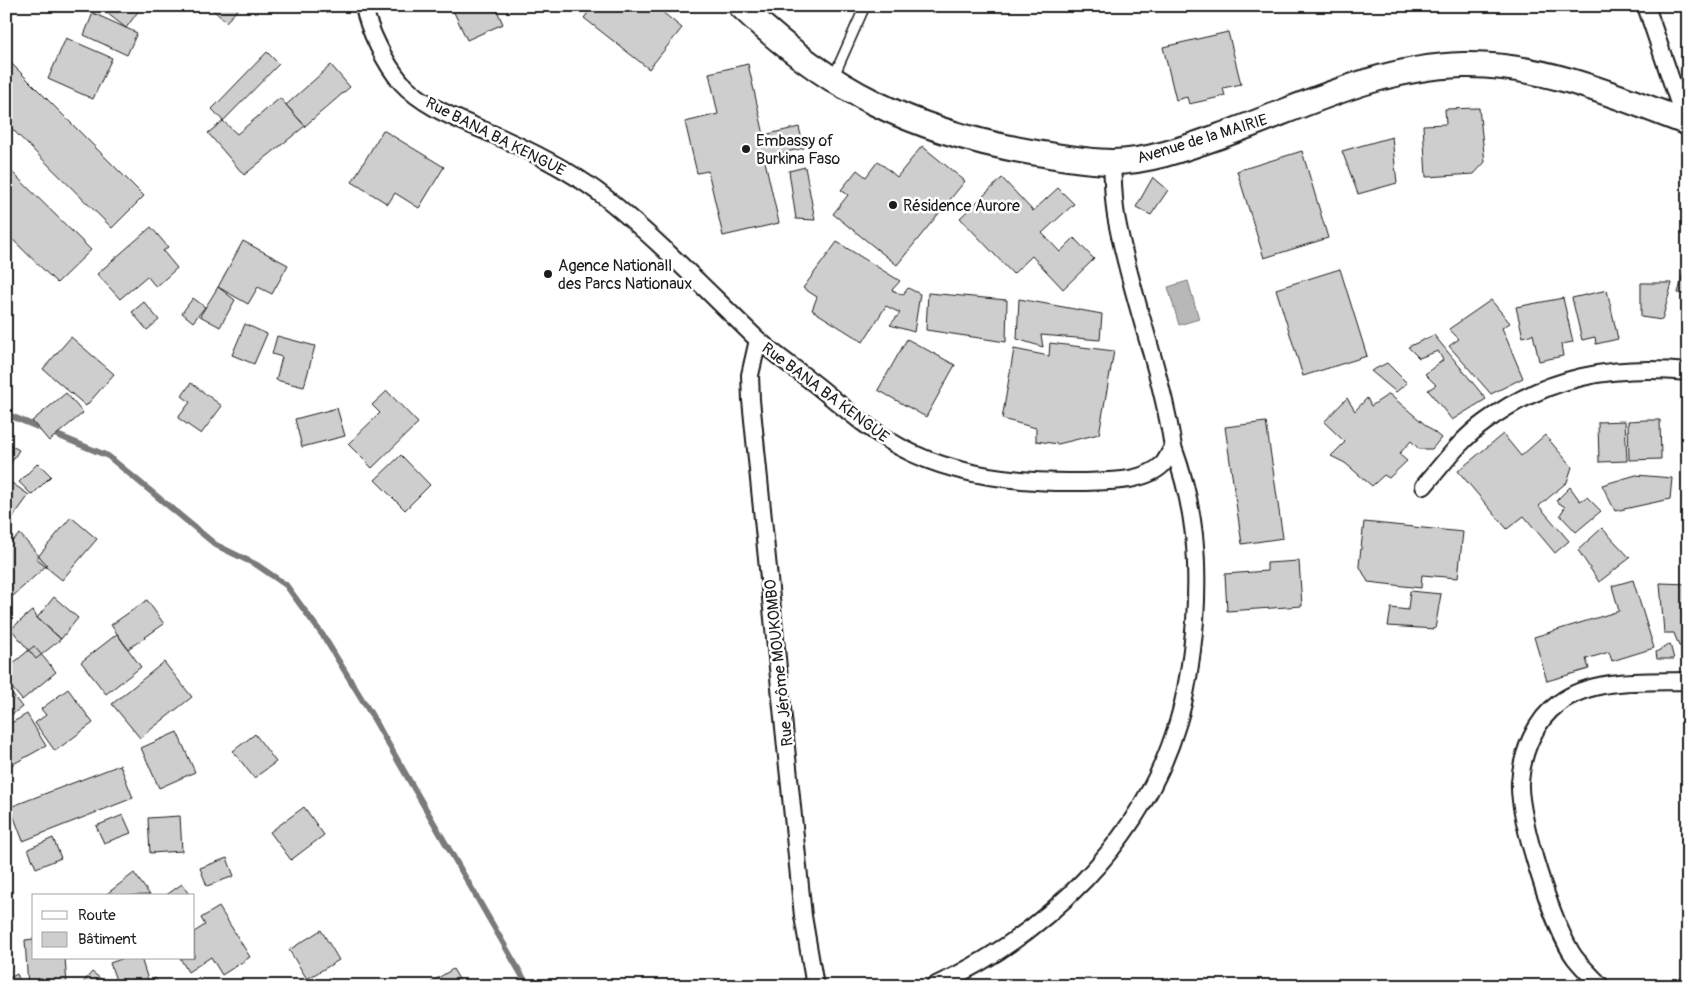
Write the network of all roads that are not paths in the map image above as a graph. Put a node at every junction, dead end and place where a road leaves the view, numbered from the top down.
1 (364, 6) edge
2 (741, 6) edge
3 (865, 6) edge
4 (1646, 6) edge
5 (832, 80) junction
6 (1686, 122) edge
7 (1112, 162) junction
8 (758, 340) junction
9 (1688, 372) edge
10 (1173, 447) junction
11 (1424, 486) dead end
12 (1688, 681) edge
13 (815, 986) edge
14 (934, 986) edge
15 (1601, 986) edge

1 - 8 street, Rue BANA BA KENGUE
2 - 5 main road, Avenue de la MAIRIE
3 - 5 lane
4 - 6 street
5 - 7 main road, Avenue de la MAIRIE
6 - 7 main road, Avenue de la MAIRIE
7 - 10 street
8 - 10 street, Rue BANA BA KENGUE
8 - 13 street, Rue Jérôme MOUKOMBO
9 - 11 street
10 - 14 street
12 - 15 street

